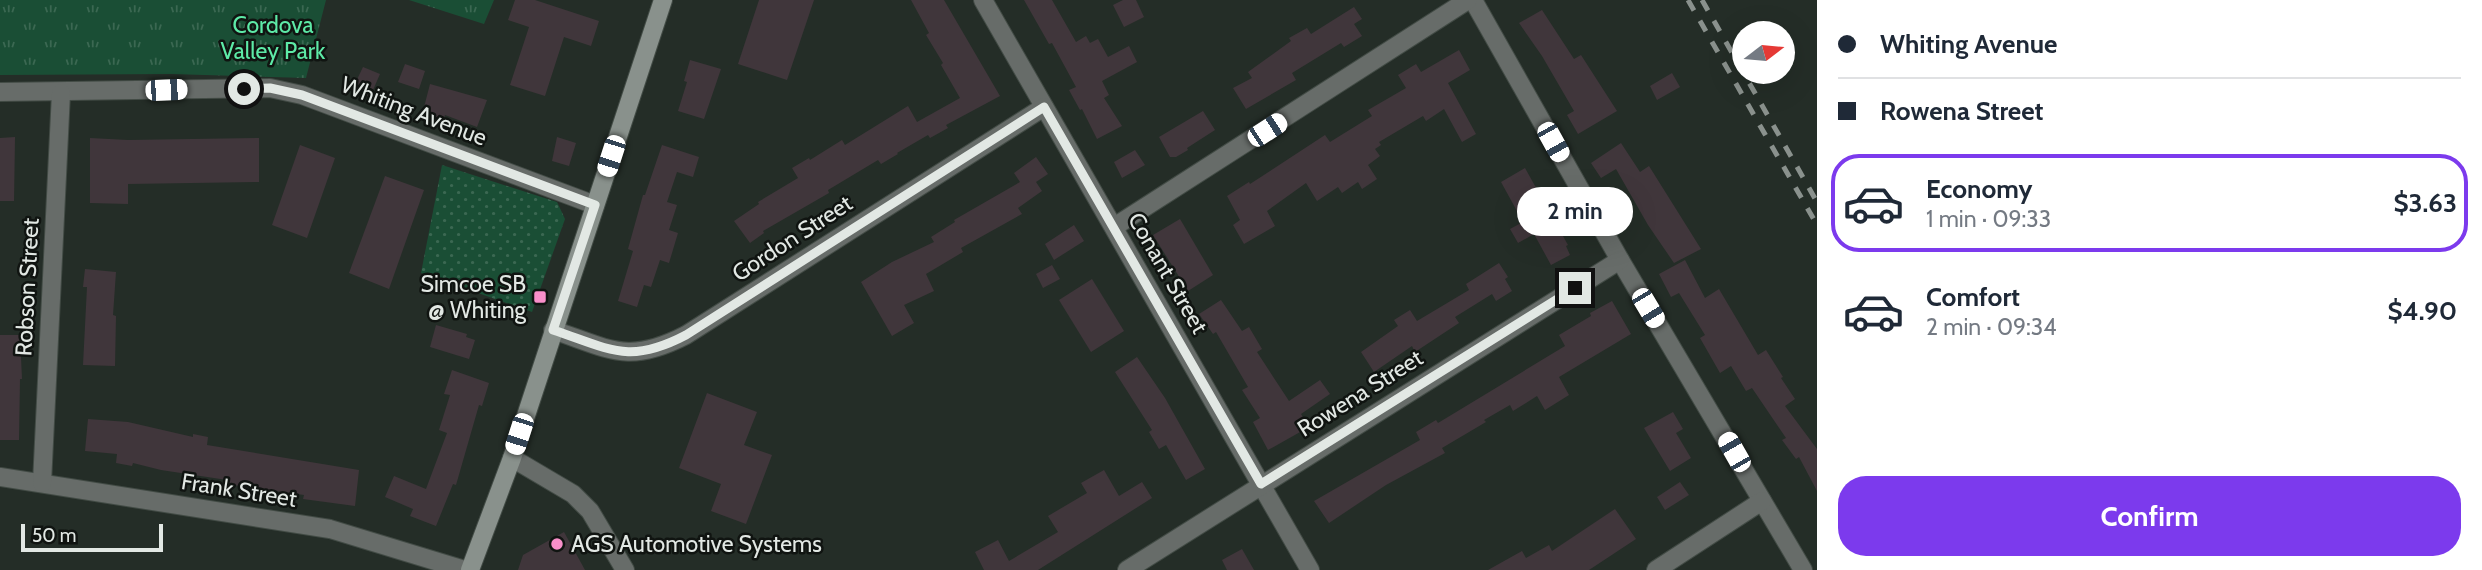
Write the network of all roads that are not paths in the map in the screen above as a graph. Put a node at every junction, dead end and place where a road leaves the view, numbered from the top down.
1 (663, 0) edge
2 (983, 0) edge
3 (1470, 0) edge
4 (0, 92) edge
5 (61, 93) junction
6 (1044, 107) junction
7 (595, 205) junction
8 (1114, 227) junction
9 (1620, 260) junction
10 (553, 330) junction
11 (512, 458) junction
12 (0, 477) edge
13 (42, 482) junction
14 (1261, 484) junction
15 (1762, 500) junction
16 (468, 570) edge
17 (625, 570) edge
18 (1127, 570) edge
19 (1310, 570) edge
20 (1656, 570) edge
21 (1804, 570) edge

1 - 7 main road
2 - 6 street, Conant Street
3 - 8 street
3 - 9 street
4 - 5 street, Whiting Avenue
5 - 7 street, Whiting Avenue
5 - 13 street, Robson Street
6 - 8 street, Conant Street
6 - 10 street, Gordon Street
7 - 10 main road
8 - 14 street, Conant Street
9 - 14 street, Rowena Street
9 - 15 street
10 - 11 main road
11 - 16 main road
11 - 17 street
12 - 13 street, Frank Street
13 - 16 street, Frank Street
14 - 18 street, Rowena Street
14 - 19 street, Conant Street
15 - 20 street
15 - 21 street

